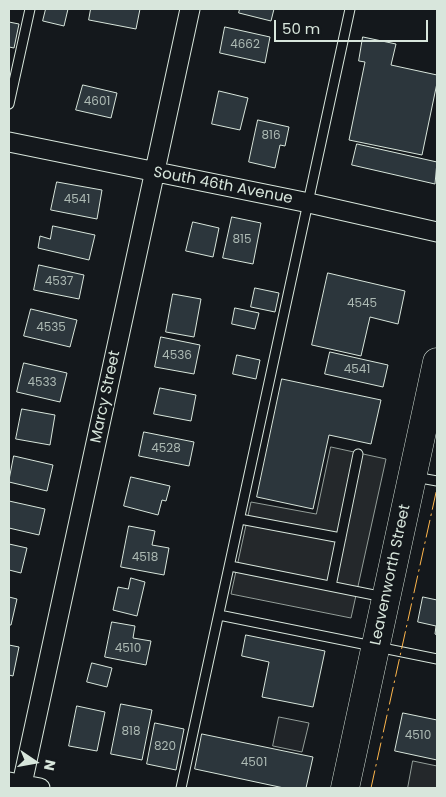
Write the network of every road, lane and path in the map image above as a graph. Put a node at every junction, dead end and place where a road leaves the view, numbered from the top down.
1 (30, 9) edge
2 (190, 9) edge
3 (350, 9) edge
4 (9, 104) edge
5 (9, 142) edge
6 (154, 173) junction
7 (309, 203) junction
8 (437, 232) edge
9 (436, 370) edge
10 (358, 454) dead end
11 (425, 478) edge
12 (240, 520) junction
13 (341, 538) junction
14 (230, 566) junction
15 (331, 586) junction
16 (387, 597) junction
17 (219, 615) junction
18 (376, 646) junction
19 (437, 659) edge
20 (24, 785) edge
21 (181, 788) edge
22 (346, 788) edge

1 - 4 lane
2 - 6 street, Marcy Street
3 - 7 lane
5 - 6 street, South 46th Avenue
6 - 7 street, South 46th Avenue
6 - 20 street, Marcy Street
7 - 8 street, South 46th Avenue
7 - 12 lane
9 - 11 main road, Leavenworth Street
10 - 13 lane
11 - 16 main road, Leavenworth Street
12 - 13 lane
12 - 14 lane
13 - 15 lane
14 - 15 lane
14 - 17 lane
15 - 16 lane
16 - 18 main road, Leavenworth Street
17 - 18 lane
17 - 21 lane
18 - 19 lane
18 - 22 main road, Leavenworth Street

